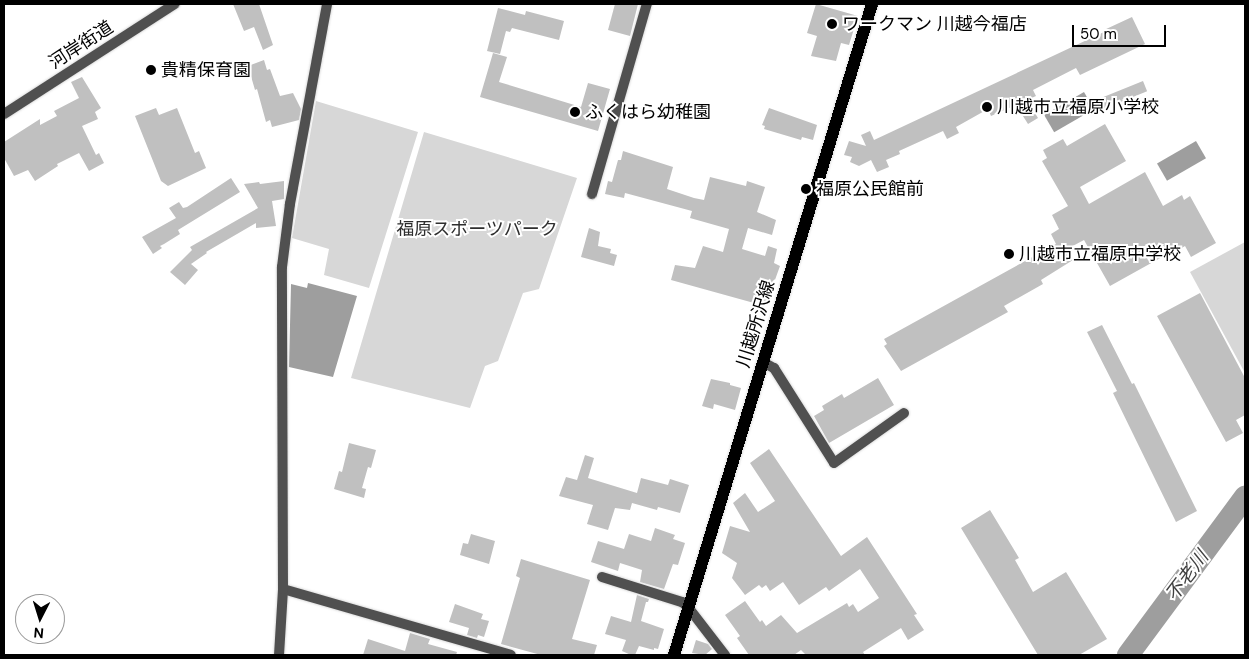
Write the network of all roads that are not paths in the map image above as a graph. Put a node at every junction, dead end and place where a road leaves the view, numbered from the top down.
1 (175, 4) edge
2 (327, 4) edge
3 (647, 4) edge
4 (872, 4) edge
5 (4, 114) edge
6 (592, 194) dead end
7 (763, 362) junction
8 (904, 413) dead end
9 (602, 577) dead end
10 (283, 589) junction
11 (688, 607) junction
12 (278, 655) edge
13 (511, 655) edge
14 (674, 655) edge
15 (725, 655) edge

1 - 5 street, 河岸街道
2 - 10 street
3 - 6 street
4 - 7 main road, 川越所沢線
7 - 8 street
7 - 11 main road, 川越所沢線
9 - 11 street
10 - 12 street
10 - 13 street
11 - 14 main road, 川越所沢線
11 - 15 street

